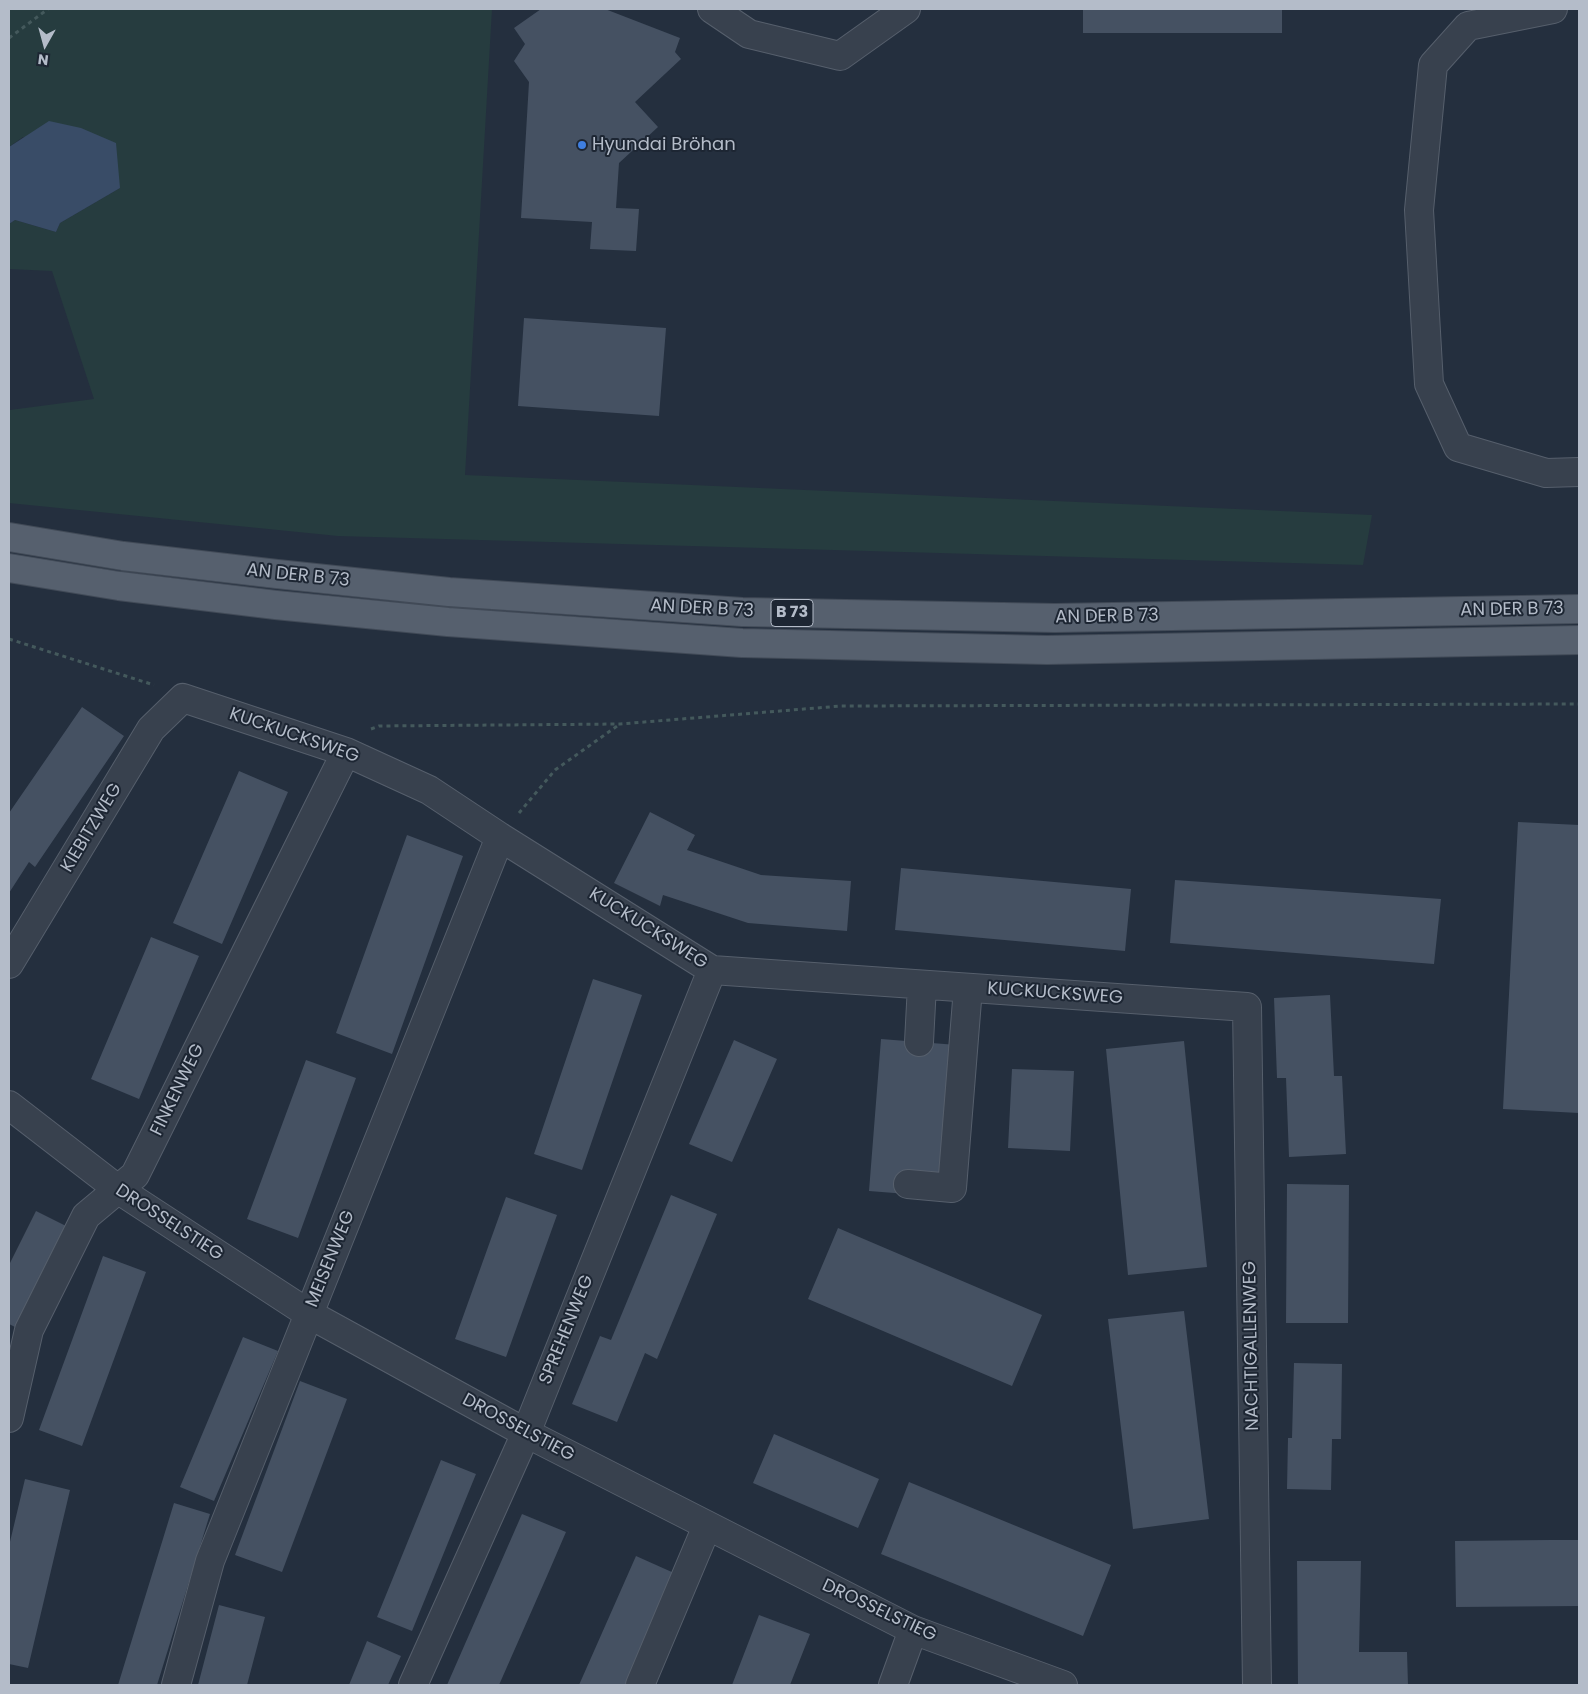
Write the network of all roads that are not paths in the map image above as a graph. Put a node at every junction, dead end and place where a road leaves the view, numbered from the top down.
1 (712, 9) edge
2 (906, 9) edge
3 (1553, 9) edge
4 (1579, 472) edge
5 (9, 537) edge
6 (9, 568) edge
7 (1579, 609) edge
8 (1579, 640) edge
9 (183, 698) joint
10 (346, 752) junction
11 (500, 837) junction
12 (9, 964) edge
13 (712, 970) junction
14 (922, 985) junction
15 (968, 988) junction
16 (1247, 1007) joint
17 (919, 1042) dead end
18 (9, 1105) edge
19 (908, 1184) dead end
20 (118, 1190) junction
21 (309, 1314) junction
22 (9, 1418) edge
23 (526, 1433) junction
24 (707, 1526) junction
25 (913, 1630) junction
26 (176, 1685) edge
27 (413, 1685) edge
28 (640, 1685) edge
29 (893, 1685) edge
30 (1064, 1685) edge
31 (1257, 1685) edge

1 - 2 street
3 - 4 street
5 - 7 main road, AN DER B 73 / B 73
6 - 8 main road, AN DER B 73 / B 73
9 - 10 street, KUCKUCKSWEG
9 - 12 street, KIEBITZWEG
10 - 11 street, KUCKUCKSWEG
10 - 20 street, FINKENWEG
11 - 13 street, KUCKUCKSWEG
11 - 21 street, MEISENWEG
13 - 14 street, KUCKUCKSWEG
13 - 23 street, SPREHENWEG
14 - 15 street, KUCKUCKSWEG
14 - 17 street
15 - 16 street, KUCKUCKSWEG
15 - 19 street
16 - 31 street, NACHTIGALLENWEG
18 - 20 street, DROSSELSTIEG
20 - 21 street, DROSSELSTIEG
20 - 22 street, FINKENWEG
21 - 23 street, DROSSELSTIEG
21 - 26 street, MEISENWEG
23 - 24 street, DROSSELSTIEG
23 - 27 street, SPREHENWEG
24 - 25 street, DROSSELSTIEG
24 - 28 street
25 - 29 street
25 - 30 street, DROSSELSTIEG

